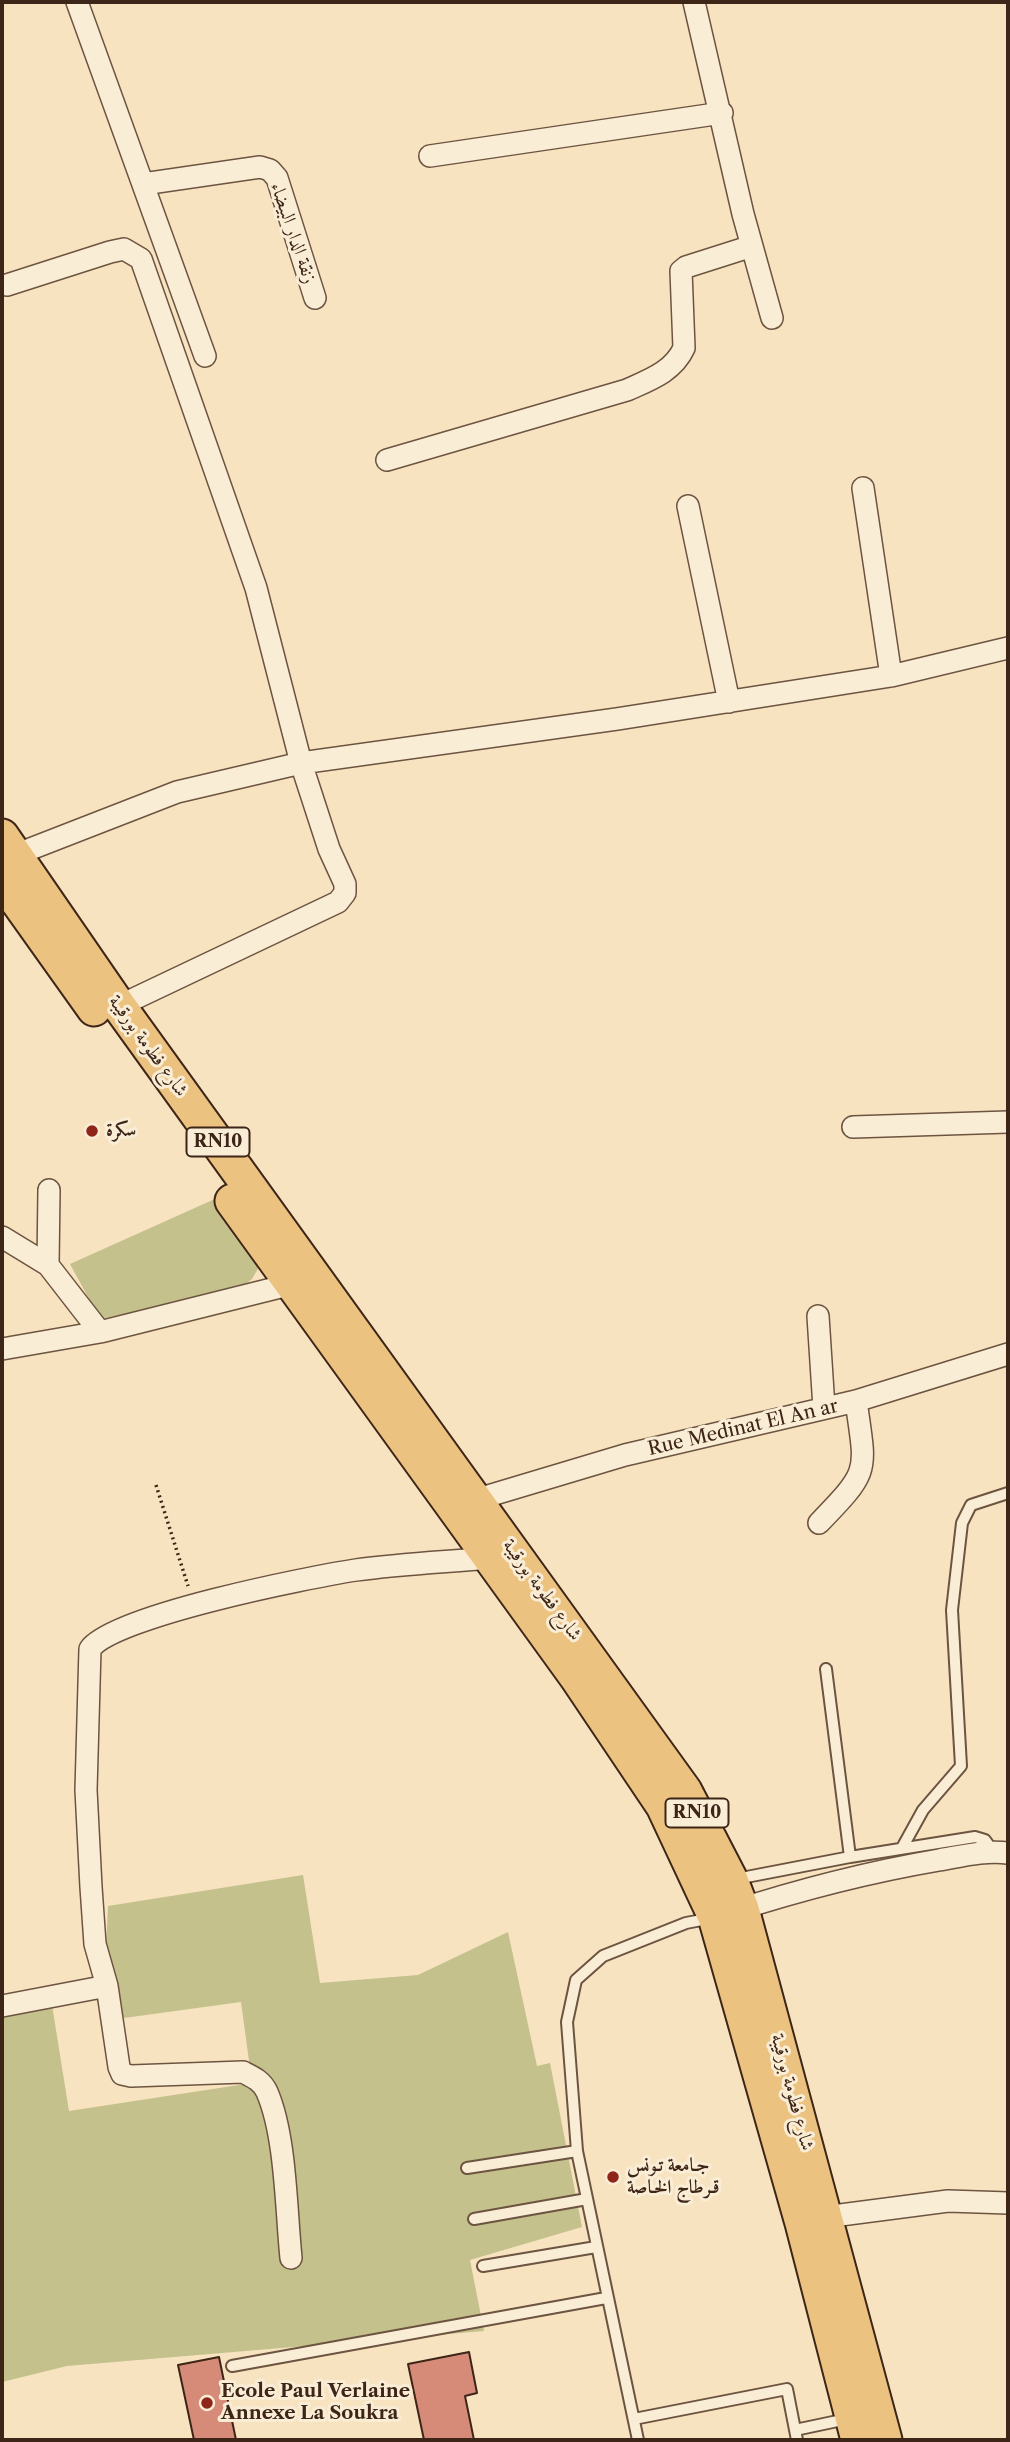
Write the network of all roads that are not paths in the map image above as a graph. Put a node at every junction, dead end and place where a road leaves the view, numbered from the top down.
1 (76, 2) edge
2 (694, 2) edge
3 (722, 113) junction
4 (430, 156) dead end
5 (144, 184) junction
6 (752, 246) junction
7 (7, 285) dead end
8 (315, 299) dead end
9 (772, 318) dead end
10 (205, 356) dead end
11 (387, 460) dead end
12 (863, 488) dead end
13 (688, 506) dead end
14 (1008, 648) edge
15 (891, 676) junction
16 (729, 702) junction
17 (301, 763) junction
18 (6, 857) edge
19 (119, 1006) junction
20 (1008, 1122) edge
21 (853, 1127) dead end
22 (49, 1189) dead end
23 (2, 1237) edge
24 (48, 1265) junction
25 (304, 1282) junction
26 (818, 1316) dead end
27 (100, 1332) junction
28 (2, 1349) edge
29 (1008, 1354) edge
30 (856, 1401) junction
31 (824, 1408) junction
32 (1008, 1493) edge
33 (478, 1500) junction
34 (819, 1522) dead end
35 (490, 1558) junction
36 (826, 1669) dead end
37 (902, 1848) junction
38 (1001, 1852) edge
39 (850, 1857) junction
40 (729, 1902) junction
41 (107, 1986) junction
42 (2, 2006) edge
43 (577, 2151) junction
44 (467, 2168) dead end
45 (587, 2199) junction
46 (1008, 2203) edge
47 (825, 2217) junction
48 (474, 2219) dead end
49 (596, 2246) junction
50 (291, 2258) dead end
51 (483, 2266) dead end
52 (606, 2298) junction
53 (232, 2367) dead end
54 (634, 2419) junction
55 (855, 2429) edge
56 (796, 2435) edge
57 (638, 2440) edge
58 (885, 2440) edge

1 - 5 street
2 - 3 street
3 - 4 street
3 - 6 street
5 - 8 street, زنقة الدار البيضاء
5 - 10 street
6 - 9 street
6 - 11 street
7 - 17 street
12 - 15 street
13 - 16 street
14 - 15 street
15 - 16 street
16 - 17 street
17 - 18 street
17 - 19 street
18 - 19 main road, شارع فطومة بورقيبة / RN10
18 - 25 main road, شارع فطومة بورقيبة / RN10
19 - 25 main road, شارع فطومة بورقيبة / RN10
20 - 21 street
22 - 24 street
23 - 24 street
24 - 27 street
25 - 27 street
25 - 33 main road, شارع فطومة بورقيبة / RN10
25 - 35 main road, شارع فطومة بورقيبة / RN10
26 - 31 street
27 - 28 street
29 - 30 street, Rue Medinat El An ar
30 - 31 street, Rue Medinat El An ar
30 - 34 street
31 - 33 street, Rue Medinat El An ar
32 - 37 lane
33 - 40 main road, شارع فطومة بورقيبة / RN10
35 - 40 main road, شارع فطومة بورقيبة / RN10
35 - 41 street
36 - 39 lane
37 - 38 lane
37 - 39 lane
38 - 40 street
39 - 40 lane
40 - 43 lane
40 - 47 main road, شارع فطومة بورقيبة / RN10
40 - 55 main road, شارع فطومة بورقيبة / RN10
41 - 42 street
41 - 50 street
43 - 44 lane
43 - 45 lane
45 - 48 lane
45 - 49 lane
46 - 47 street
47 - 58 main road, شارع فطومة بورقيبة / RN10
49 - 51 lane
49 - 52 lane
52 - 53 lane
52 - 54 lane
54 - 56 lane
54 - 57 lane
55 - 56 lane

